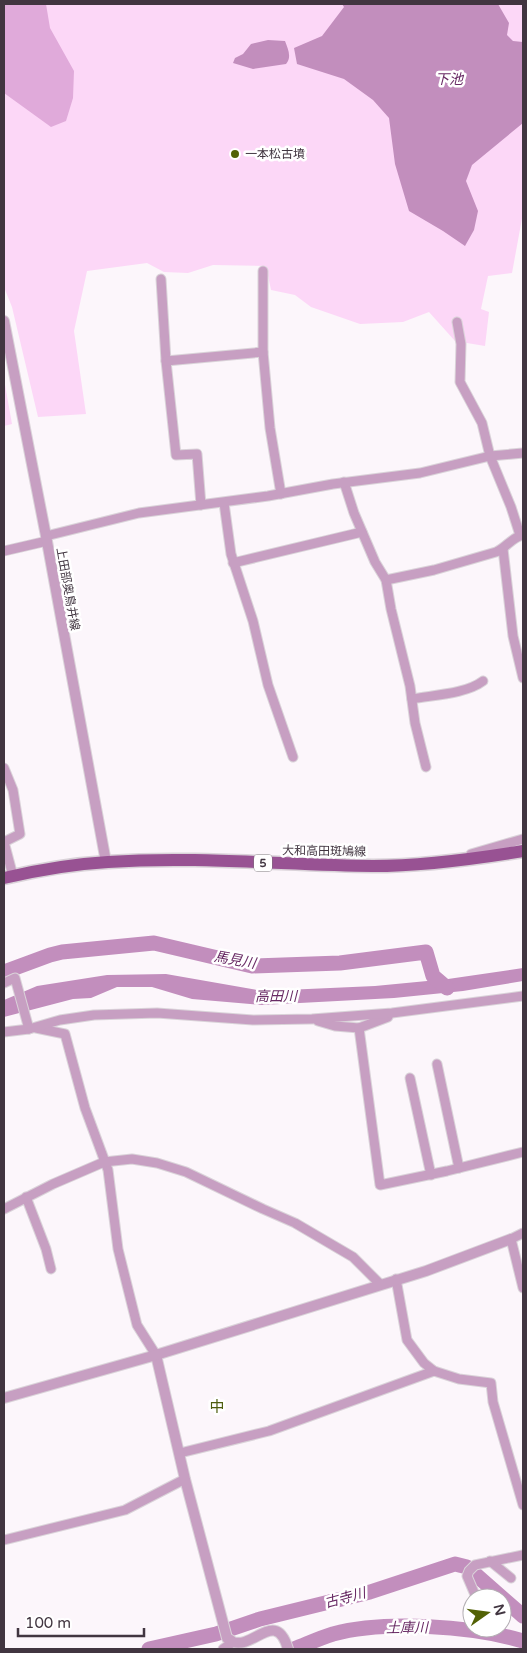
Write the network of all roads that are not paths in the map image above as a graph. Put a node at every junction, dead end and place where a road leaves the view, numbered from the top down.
1 (263, 271) dead end
2 (162, 280) dead end
3 (4, 321) edge
4 (457, 322) dead end
5 (263, 352) junction
6 (166, 361) junction
7 (523, 453) edge
8 (490, 456) junction
9 (344, 482) junction
10 (281, 494) junction
11 (224, 503) junction
12 (201, 506) junction
13 (362, 532) junction
14 (522, 535) edge
15 (46, 538) junction
16 (503, 549) junction
17 (4, 551) edge
18 (234, 563) junction
19 (386, 580) junction
20 (523, 678) edge
21 (483, 682) dead end
22 (412, 699) junction
23 (293, 758) dead end
24 (426, 766) dead end
25 (4, 768) edge
26 (523, 839) edge
27 (523, 851) edge
28 (106, 862) junction
29 (447, 862) junction
30 (8, 877) edge
31 (4, 983) edge
32 (523, 996) edge
33 (392, 1014) junction
34 (312, 1019) junction
35 (30, 1026) junction
36 (358, 1028) junction
37 (4, 1032) edge
38 (437, 1064) dead end
39 (410, 1078) dead end
40 (523, 1152) edge
41 (104, 1162) junction
42 (459, 1168) junction
43 (431, 1175) junction
44 (26, 1197) junction
45 (4, 1209) edge
46 (523, 1235) edge
47 (511, 1239) junction
48 (51, 1269) dead end
49 (396, 1279) junction
50 (380, 1284) junction
51 (523, 1288) edge
52 (156, 1355) junction
53 (434, 1372) junction
54 (4, 1398) edge
55 (180, 1453) junction
56 (185, 1479) junction
57 (523, 1505) edge
58 (4, 1540) edge
59 (523, 1555) edge
60 (490, 1561) junction
61 (511, 1578) dead end
62 (472, 1588) edge
63 (233, 1642) junction
64 (286, 1644) edge
65 (223, 1649) edge

1 - 5 street
2 - 6 street
3 - 15 street, 上田部奥鳥井線
4 - 8 street
5 - 6 street
5 - 10 street
6 - 12 street
7 - 8 street
8 - 9 street
8 - 14 street
9 - 10 street
9 - 13 street
10 - 11 street
11 - 12 street
11 - 18 street
12 - 15 street
13 - 18 street
13 - 19 street
14 - 16 street
15 - 17 street
15 - 28 street, 上田部奥鳥井線
16 - 19 street
16 - 20 street
18 - 23 street
19 - 22 street
21 - 22 street
22 - 24 street
25 - 30 street
26 - 29 street
27 - 29 main road, 大和高田斑鳩線 / 5
28 - 29 main road, 大和高田斑鳩線 / 5
28 - 30 main road, 大和高田斑鳩線 / 5
31 - 35 street
32 - 33 street
33 - 34 street
33 - 36 street
34 - 35 street
34 - 36 street
35 - 37 street
35 - 41 street
36 - 43 street
38 - 42 street
39 - 43 street
40 - 42 street
41 - 44 street
41 - 50 street
41 - 52 street
42 - 43 street
44 - 45 street
44 - 48 street
46 - 47 street
47 - 49 street
47 - 51 street
49 - 50 street
49 - 53 street
50 - 52 street
52 - 54 street
52 - 55 street
53 - 55 street
53 - 57 street
55 - 56 street
56 - 58 street
56 - 63 street
59 - 60 street
60 - 61 street
60 - 62 street
63 - 64 street
63 - 65 street

